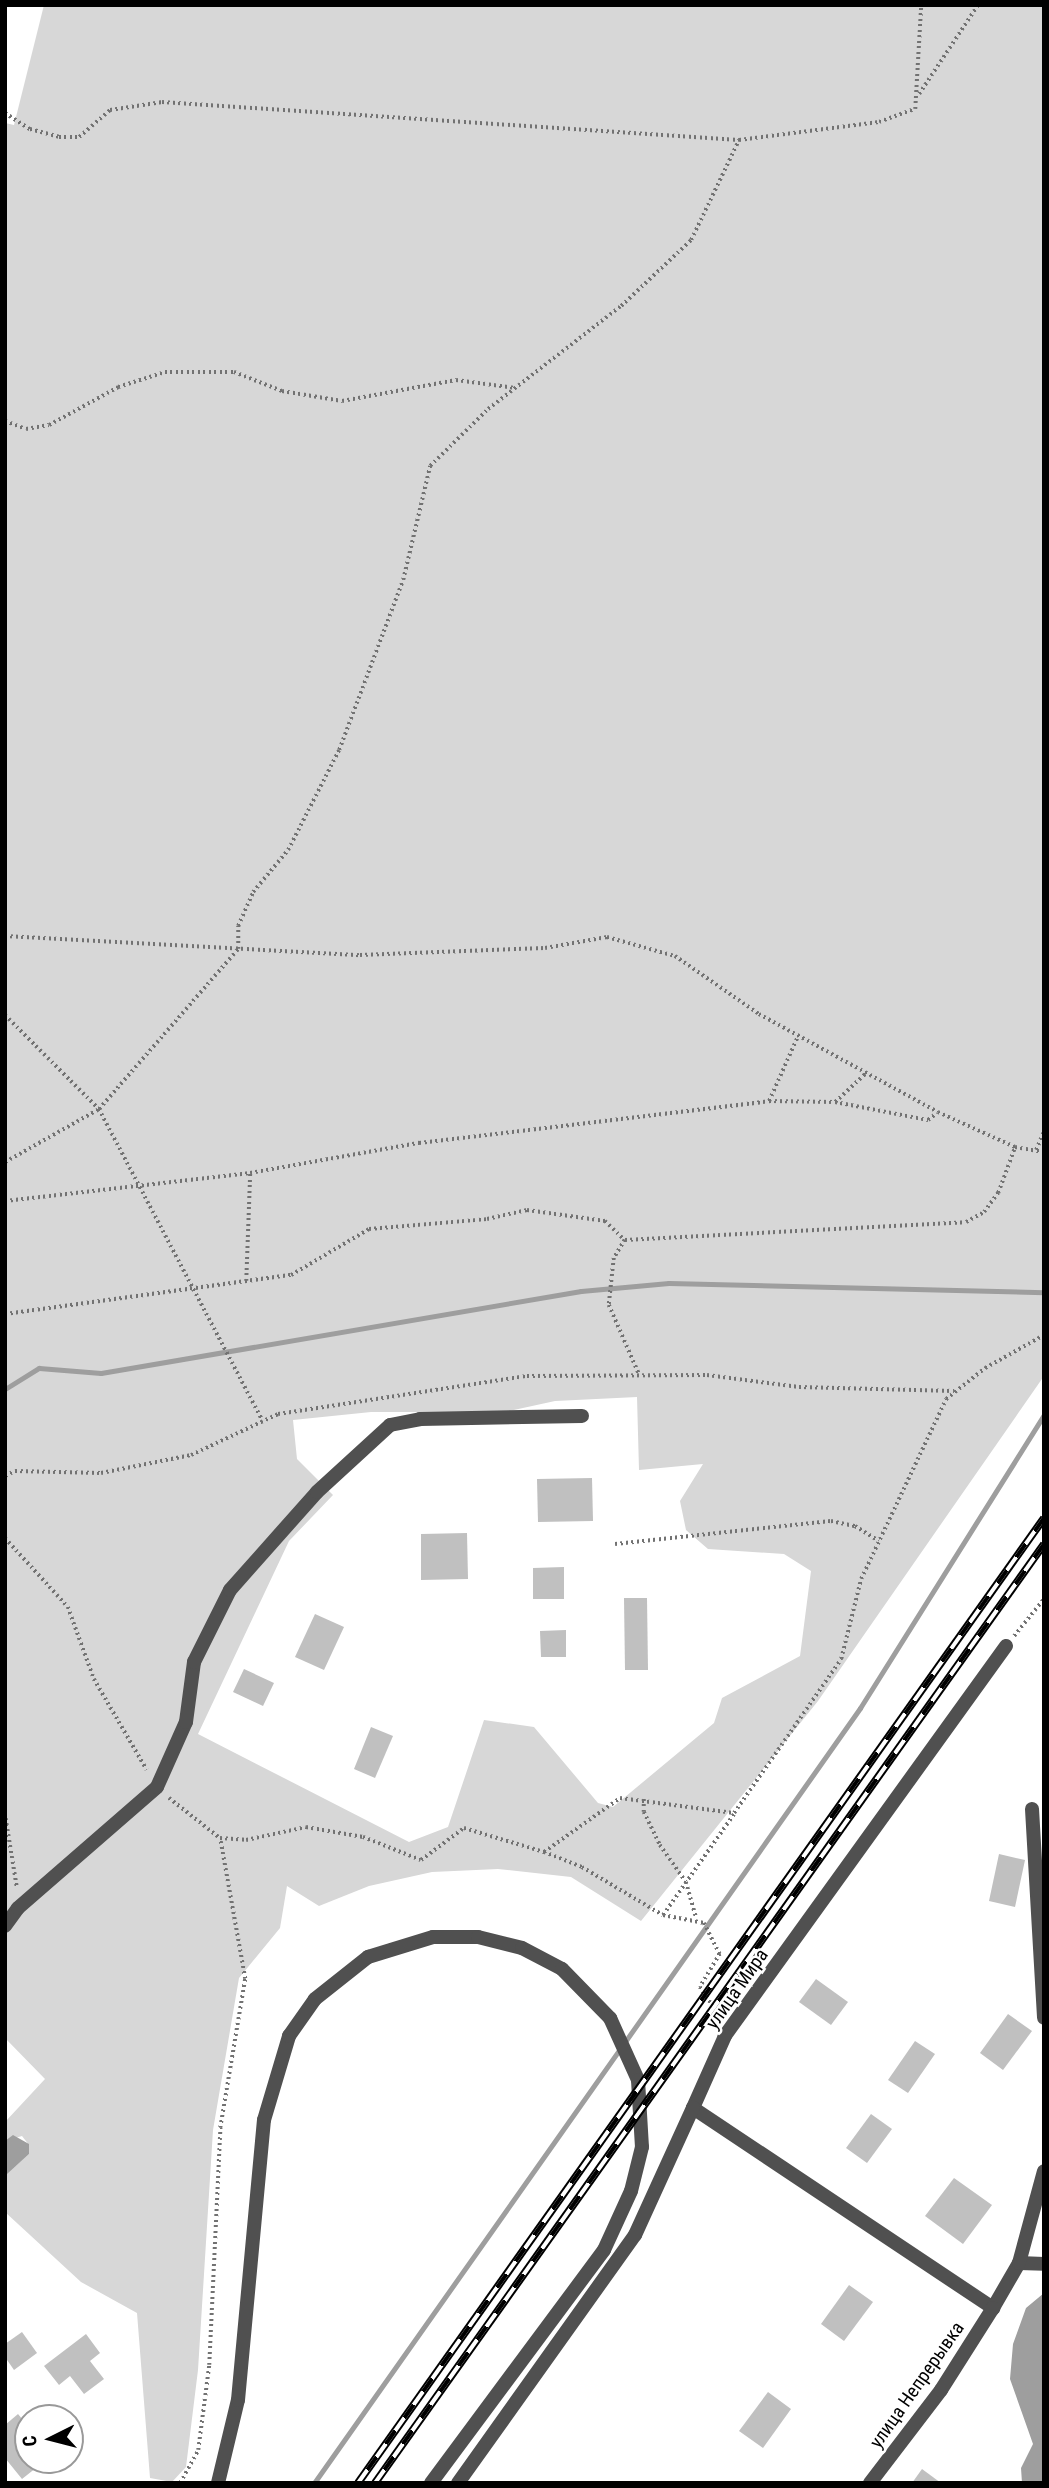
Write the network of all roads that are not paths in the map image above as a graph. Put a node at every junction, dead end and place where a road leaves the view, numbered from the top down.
1 (582, 1416) dead end
2 (1006, 1646) road end
3 (1032, 1809) dead end
4 (5, 1926) edge
5 (1044, 2018) edge
6 (693, 2108) junction
7 (1044, 2171) edge
8 (1040, 2208) edge
9 (1019, 2263) junction
10 (1044, 2264) edge
11 (993, 2308) junction
12 (218, 2483) edge
13 (431, 2483) edge
14 (458, 2483) edge
15 (870, 2483) edge

1 - 4 street
2 - 6 street, улица Мира
3 - 5 street
6 - 11 street
6 - 14 street, улица Мира
7 - 8 street
8 - 9 street
9 - 10 street
9 - 11 street
11 - 15 street, улица Непрерывка
12 - 13 street

